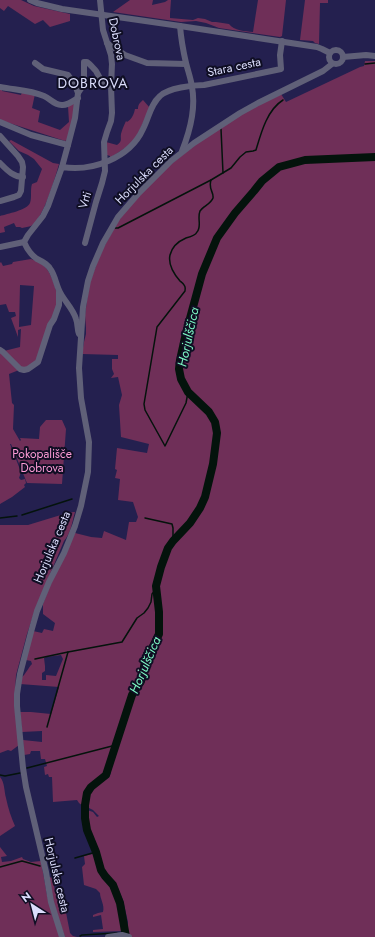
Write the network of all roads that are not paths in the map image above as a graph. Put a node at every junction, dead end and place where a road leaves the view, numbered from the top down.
1 (30, 0) edge
2 (100, 0) edge
3 (101, 14) junction
4 (180, 26) junction
5 (282, 41) junction
6 (107, 43) junction
7 (330, 53) junction
8 (375, 56) edge
9 (343, 57) junction
10 (35, 63) dead end
11 (186, 64) junction
12 (332, 64) junction
13 (192, 85) junction
14 (111, 86) junction
15 (0, 87) edge
16 (78, 96) junction
17 (0, 122) edge
18 (0, 136) edge
19 (68, 145) junction
20 (182, 152) junction
21 (0, 163) edge
22 (105, 163) junction
23 (62, 167) junction
24 (23, 177) junction
25 (0, 201) edge
26 (24, 242) junction
27 (85, 243) dead end
28 (0, 248) edge
29 (59, 292) junction
30 (81, 337) junction
31 (0, 350) edge
32 (62, 937) edge
33 (108, 937) edge
34 (128, 937) edge

1 - 3 street
2 - 3 street, Dobrova
3 - 4 street
3 - 6 street, Dobrova
4 - 5 street
4 - 11 street
5 - 7 street
5 - 13 street, Stara cesta
6 - 11 street
6 - 14 street, Dobrova
7 - 9 street
7 - 12 street
8 - 9 street
9 - 12 street
10 - 16 street
11 - 13 street
12 - 20 street, Horjulska cesta
13 - 20 street
13 - 22 street, Stara cesta
14 - 16 street
14 - 22 street, Dobrova
15 - 16 street
16 - 19 street
17 - 19 street
18 - 24 street
19 - 23 street
20 - 30 street, Horjulska cesta
21 - 24 street
22 - 23 street, Stara cesta
22 - 27 street, Vrti
23 - 26 street
24 - 25 street
26 - 28 street
26 - 29 street
29 - 30 street
29 - 31 street
30 - 32 street, Horjulska cesta
33 - 34 street

